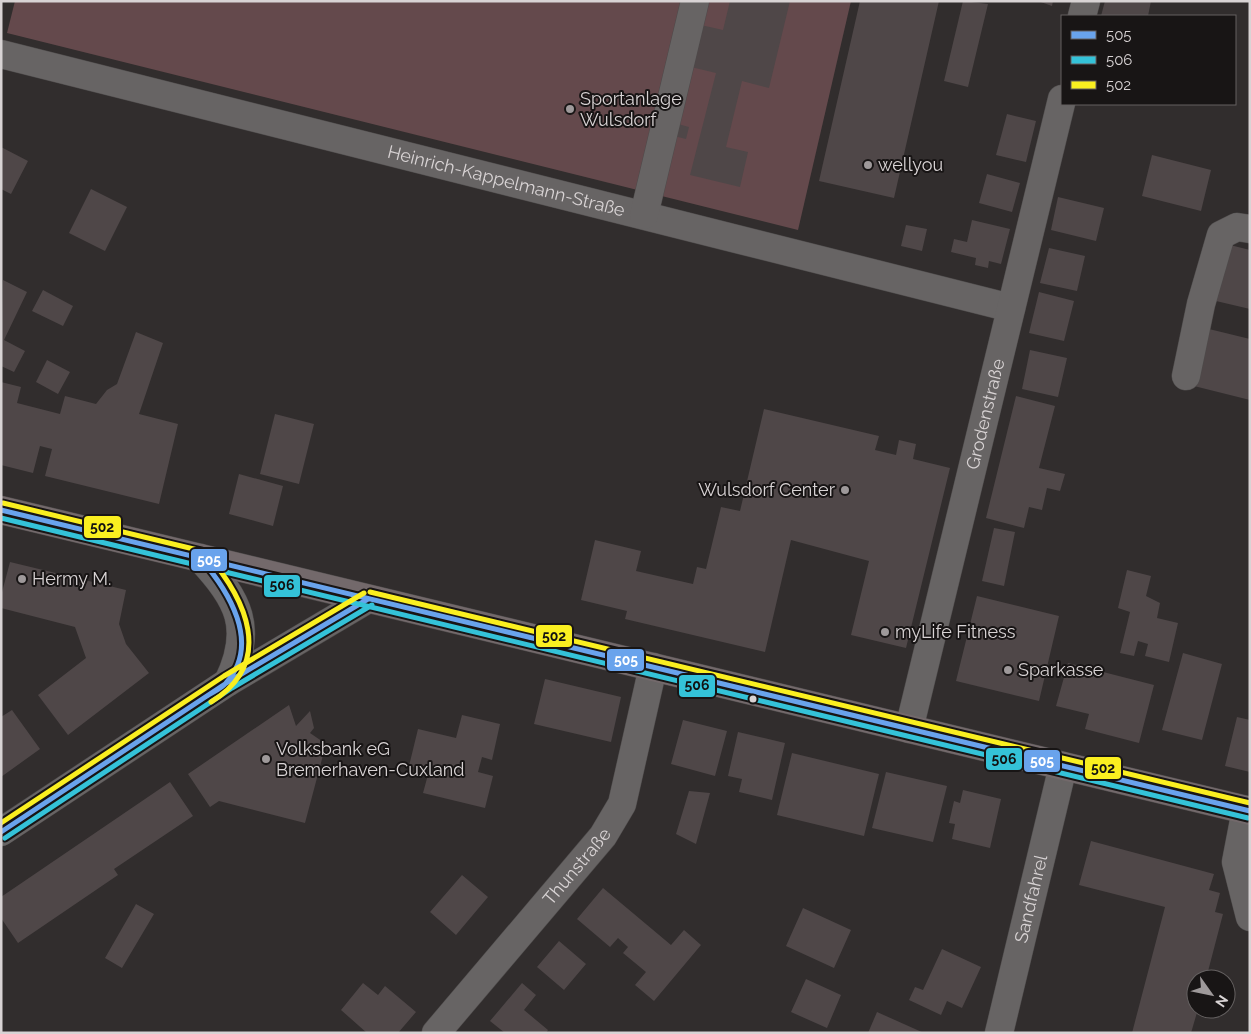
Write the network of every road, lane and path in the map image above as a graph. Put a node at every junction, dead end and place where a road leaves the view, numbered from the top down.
1 (695, 1) edge
2 (1086, 1) edge
3 (1082, 15) edge
4 (1, 54) edge
5 (1061, 103) edge
6 (644, 216) junction
7 (1250, 229) edge
8 (1012, 308) junction
9 (1186, 376) dead end
10 (1, 510) edge
11 (200, 558) junction
12 (368, 599) junction
13 (652, 667) junction
14 (228, 682) junction
15 (909, 729) junction
16 (1063, 766) junction
17 (1248, 810) edge
18 (1, 832) edge
19 (1250, 917) edge
20 (445, 1030) edge
21 (999, 1033) edge

1 - 6 street
2 - 3 street
4 - 6 street, Heinrich-Kappelmann-Straße
5 - 8 street, Grodenstraße
6 - 8 street, Heinrich-Kappelmann-Straße
7 - 9 street
8 - 15 street, Grodenstraße
10 - 11 main road
11 - 12 main road
11 - 14 street
12 - 13 main road
12 - 14 street
13 - 15 main road
13 - 20 street, Thunstraße
14 - 18 street
15 - 16 main road
16 - 17 main road
16 - 21 street, Sandfahrel
17 - 19 street

